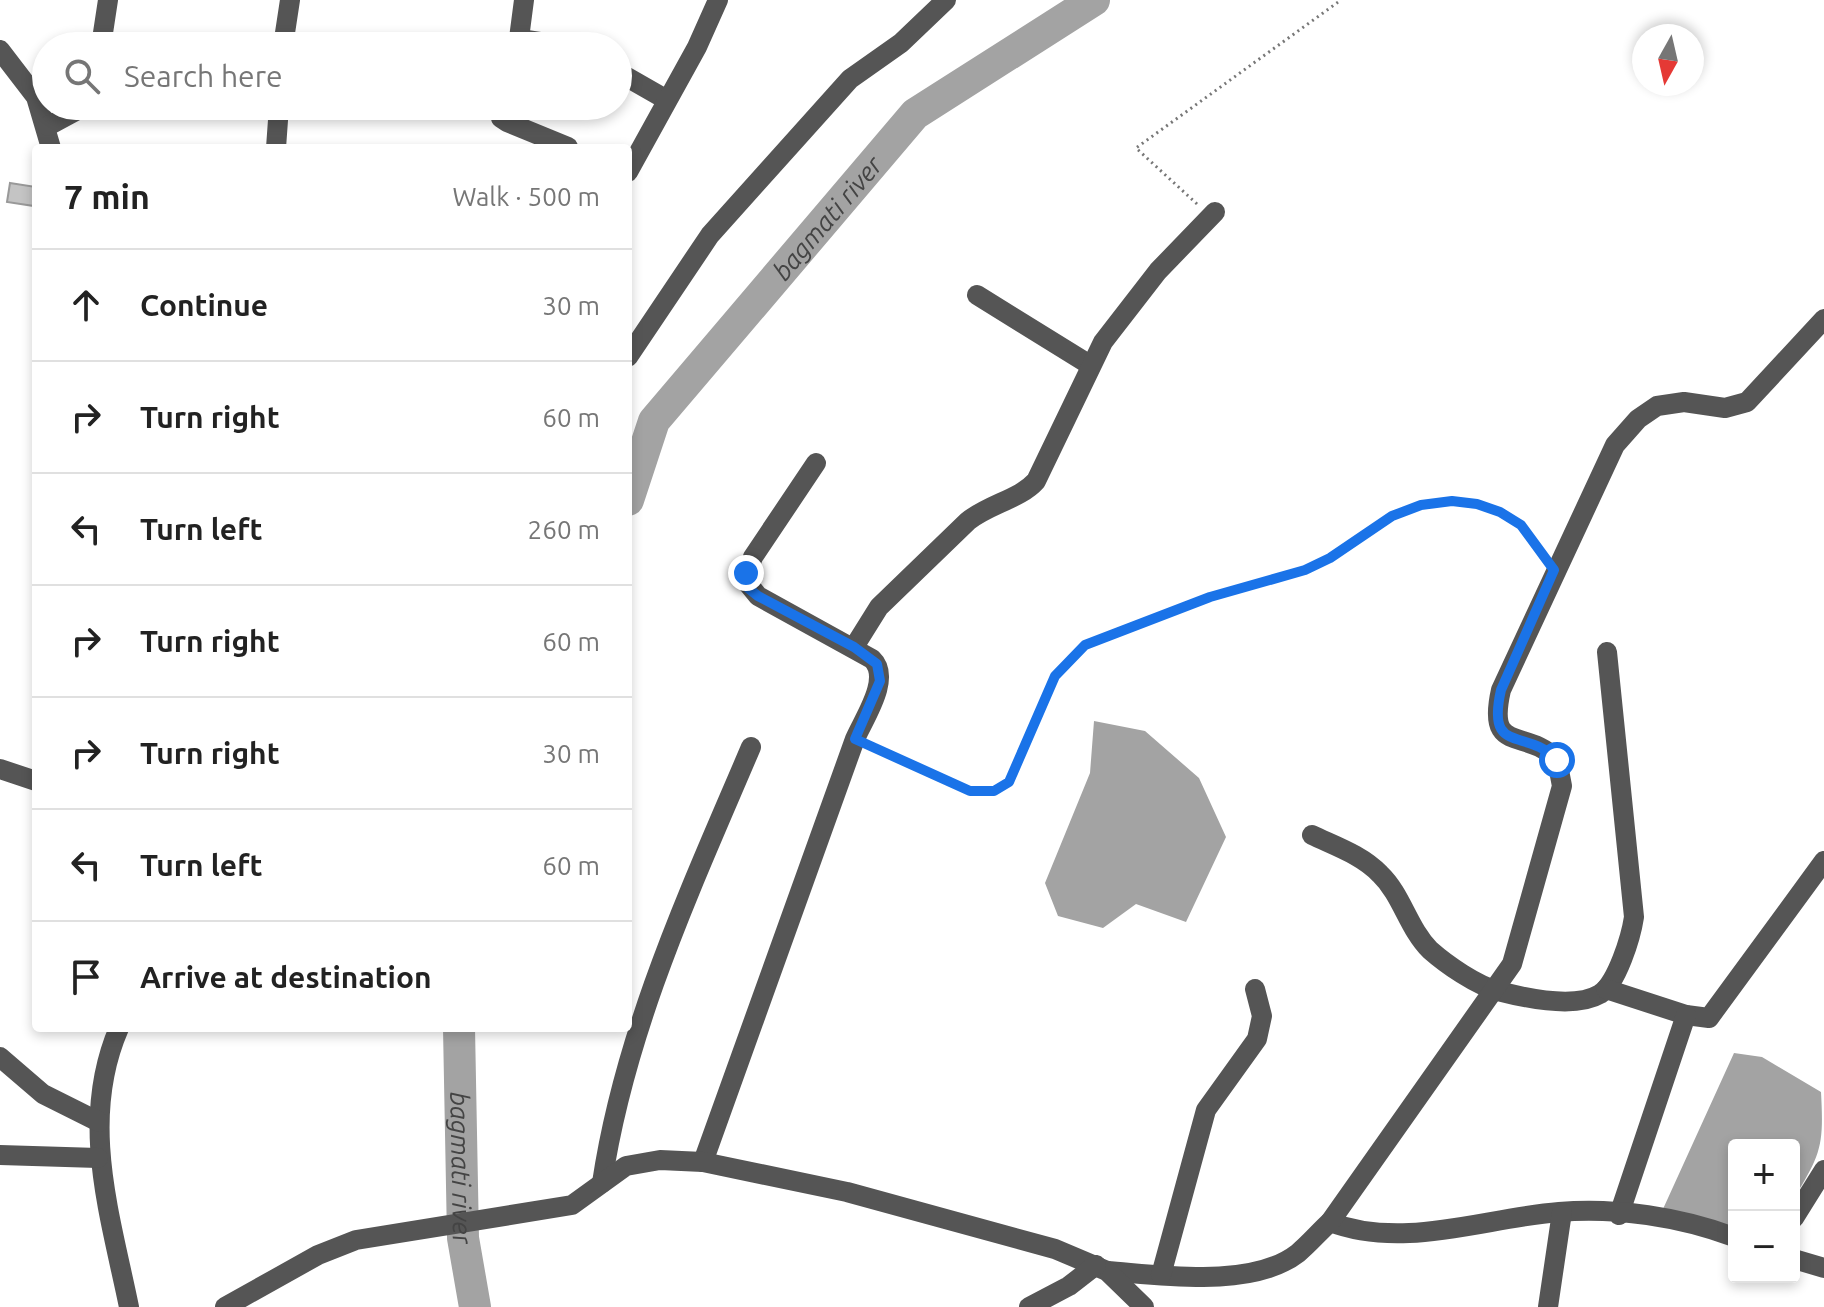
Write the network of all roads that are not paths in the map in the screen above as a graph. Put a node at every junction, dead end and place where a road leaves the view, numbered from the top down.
1 (108, 0) edge
2 (290, 0) edge
3 (524, 0) edge
4 (718, 0) edge
5 (946, 0) edge
6 (103, 32) edge
7 (285, 32) edge
8 (520, 32) edge
9 (0, 50) edge
10 (632, 80) edge
11 (32, 92) edge
12 (667, 100) junction
13 (46, 120) edge
14 (59, 120) edge
15 (278, 120) edge
16 (504, 120) edge
17 (48, 126) junction
18 (50, 144) edge
19 (276, 144) edge
20 (561, 144) edge
21 (632, 165) edge
22 (1215, 212) road end
23 (977, 295) dead end
24 (1824, 319) edge
25 (632, 351) edge
26 (1090, 365) junction
27 (816, 463) dead end
28 (854, 647) junction
29 (1607, 652) dead end
30 (751, 747) dead end
31 (0, 769) edge
32 (32, 780) edge
33 (1312, 835) dead end
34 (1824, 861) edge
35 (1255, 989) dead end
36 (1606, 989) junction
37 (1496, 991) junction
38 (1686, 1015) junction
39 (118, 1032) edge
40 (0, 1057) edge
41 (99, 1122) junction
42 (0, 1155) edge
43 (98, 1158) junction
44 (703, 1162) junction
45 (1824, 1170) edge
46 (602, 1183) junction
47 (1798, 1211) edge
48 (1562, 1212) junction
49 (1619, 1215) junction
50 (1330, 1222) junction
51 (1728, 1235) edge
52 (1800, 1261) edge
53 (1102, 1268) junction
54 (1824, 1268) edge
55 (1161, 1275) junction
56 (129, 1307) edge
57 (225, 1307) edge
58 (1029, 1307) edge
59 (1144, 1307) edge
60 (1548, 1307) edge

1 - 6 street
2 - 7 street
3 - 8 street
4 - 12 street
5 - 25 street
9 - 11 street
10 - 12 street
12 - 21 street
13 - 17 street
14 - 17 street
15 - 19 street
16 - 20 street
17 - 18 street
22 - 26 street
23 - 26 street
24 - 37 street
26 - 28 street
27 - 28 street
28 - 44 street
29 - 36 street
30 - 46 street
31 - 32 street
33 - 37 street
34 - 38 street
35 - 55 street
36 - 37 street
36 - 38 street
37 - 50 street
38 - 49 street
39 - 41 street
40 - 41 street
41 - 43 street
42 - 43 street
43 - 56 street
44 - 46 street
44 - 53 street
45 - 47 street
46 - 57 street
48 - 49 street
48 - 50 street
48 - 60 street
49 - 51 street
50 - 55 street
52 - 54 street
53 - 55 street
53 - 58 street
53 - 59 street

